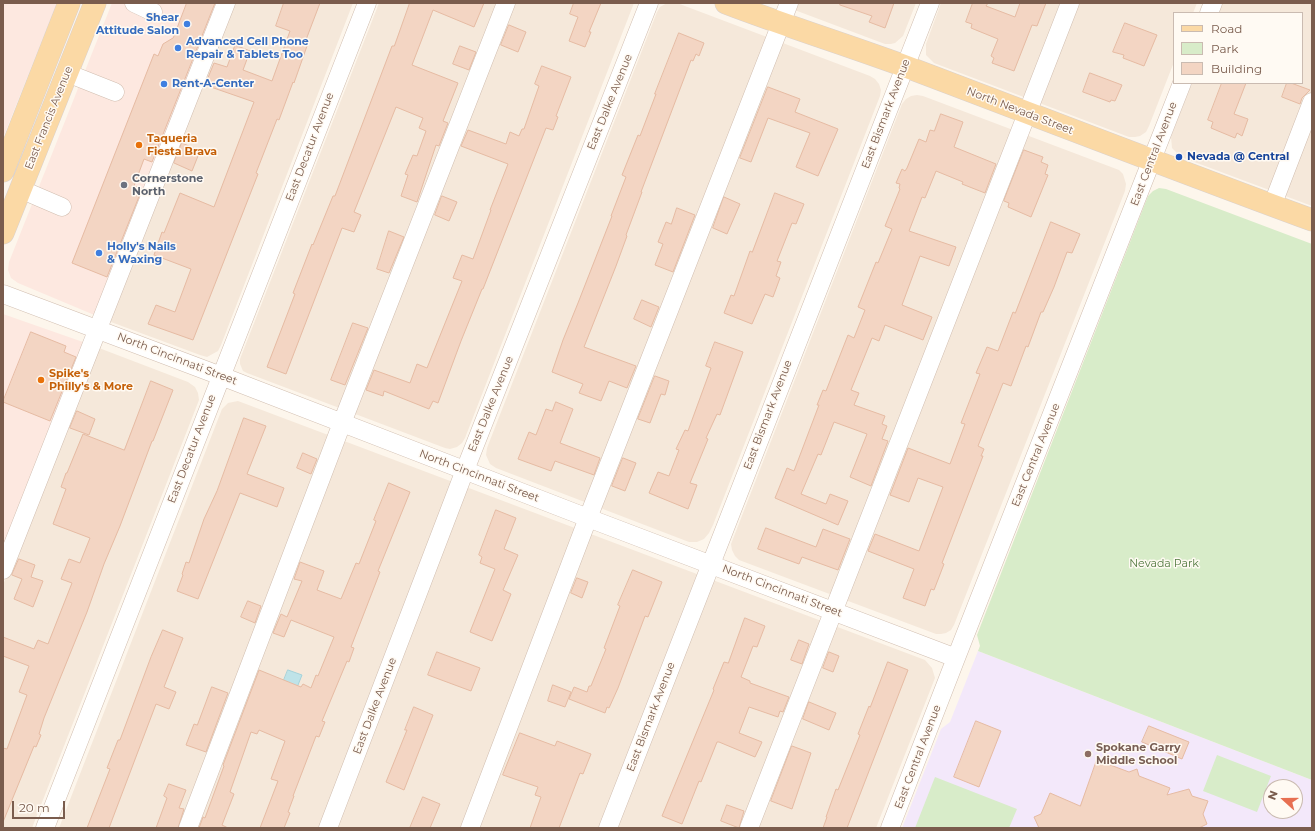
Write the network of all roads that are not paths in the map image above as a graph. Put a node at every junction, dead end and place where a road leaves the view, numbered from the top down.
1 (69, 3) edge
2 (94, 3) edge
3 (134, 3) edge
4 (226, 3) edge
5 (367, 3) edge
6 (506, 3) edge
7 (650, 3) edge
8 (726, 3) edge
9 (789, 3) edge
10 (930, 3) edge
11 (1070, 3) edge
12 (153, 12) dead end
13 (781, 24) junction
14 (905, 66) junction
15 (67, 73) junction
16 (1182, 84) edge
17 (115, 92) dead end
18 (1312, 102) edge
19 (1027, 113) junction
20 (1152, 161) junction
21 (4, 164) edge
22 (20, 189) junction
23 (1272, 206) junction
24 (62, 207) dead end
25 (1312, 220) edge
26 (3, 233) edge
27 (3, 294) edge
28 (98, 329) junction
29 (220, 376) junction
30 (342, 423) junction
31 (465, 470) junction
32 (588, 518) junction
33 (710, 564) junction
34 (3, 570) edge
35 (833, 611) junction
36 (956, 658) junction
37 (44, 828) edge
38 (188, 828) edge
39 (328, 828) edge
40 (470, 828) edge
41 (608, 828) edge
42 (749, 828) edge
43 (890, 828) edge

1 - 21 main road, East Francis Avenue
2 - 15 main road, East Francis Avenue
3 - 12 street
4 - 28 street
5 - 29 street, East Decatur Avenue
6 - 30 street
7 - 31 street, East Dalke Avenue
8 - 13 main road, North Nevada Street
9 - 13 street
10 - 14 street, East Bismark Avenue
11 - 19 street
13 - 14 main road, North Nevada Street
13 - 32 street
14 - 19 main road, North Nevada Street
14 - 33 street, East Bismark Avenue
15 - 17 street
15 - 22 main road, East Francis Avenue
16 - 20 street, East Central Avenue
18 - 23 street
19 - 20 main road, North Nevada Street
19 - 35 street
20 - 23 main road, North Nevada Street
20 - 36 street, East Central Avenue
22 - 24 street
22 - 26 main road, East Francis Avenue
23 - 25 main road, North Nevada Street
27 - 28 street, North Cincinnati Street
28 - 29 street, North Cincinnati Street
28 - 34 street
29 - 30 street, North Cincinnati Street
29 - 37 street, East Decatur Avenue
30 - 31 street, North Cincinnati Street
30 - 38 street
31 - 32 street, North Cincinnati Street
31 - 39 street, East Dalke Avenue
32 - 33 street, North Cincinnati Street
32 - 40 street
33 - 35 street, North Cincinnati Street
33 - 41 street, East Bismark Avenue
35 - 36 street, North Cincinnati Street
35 - 42 street
36 - 43 street, East Central Avenue

